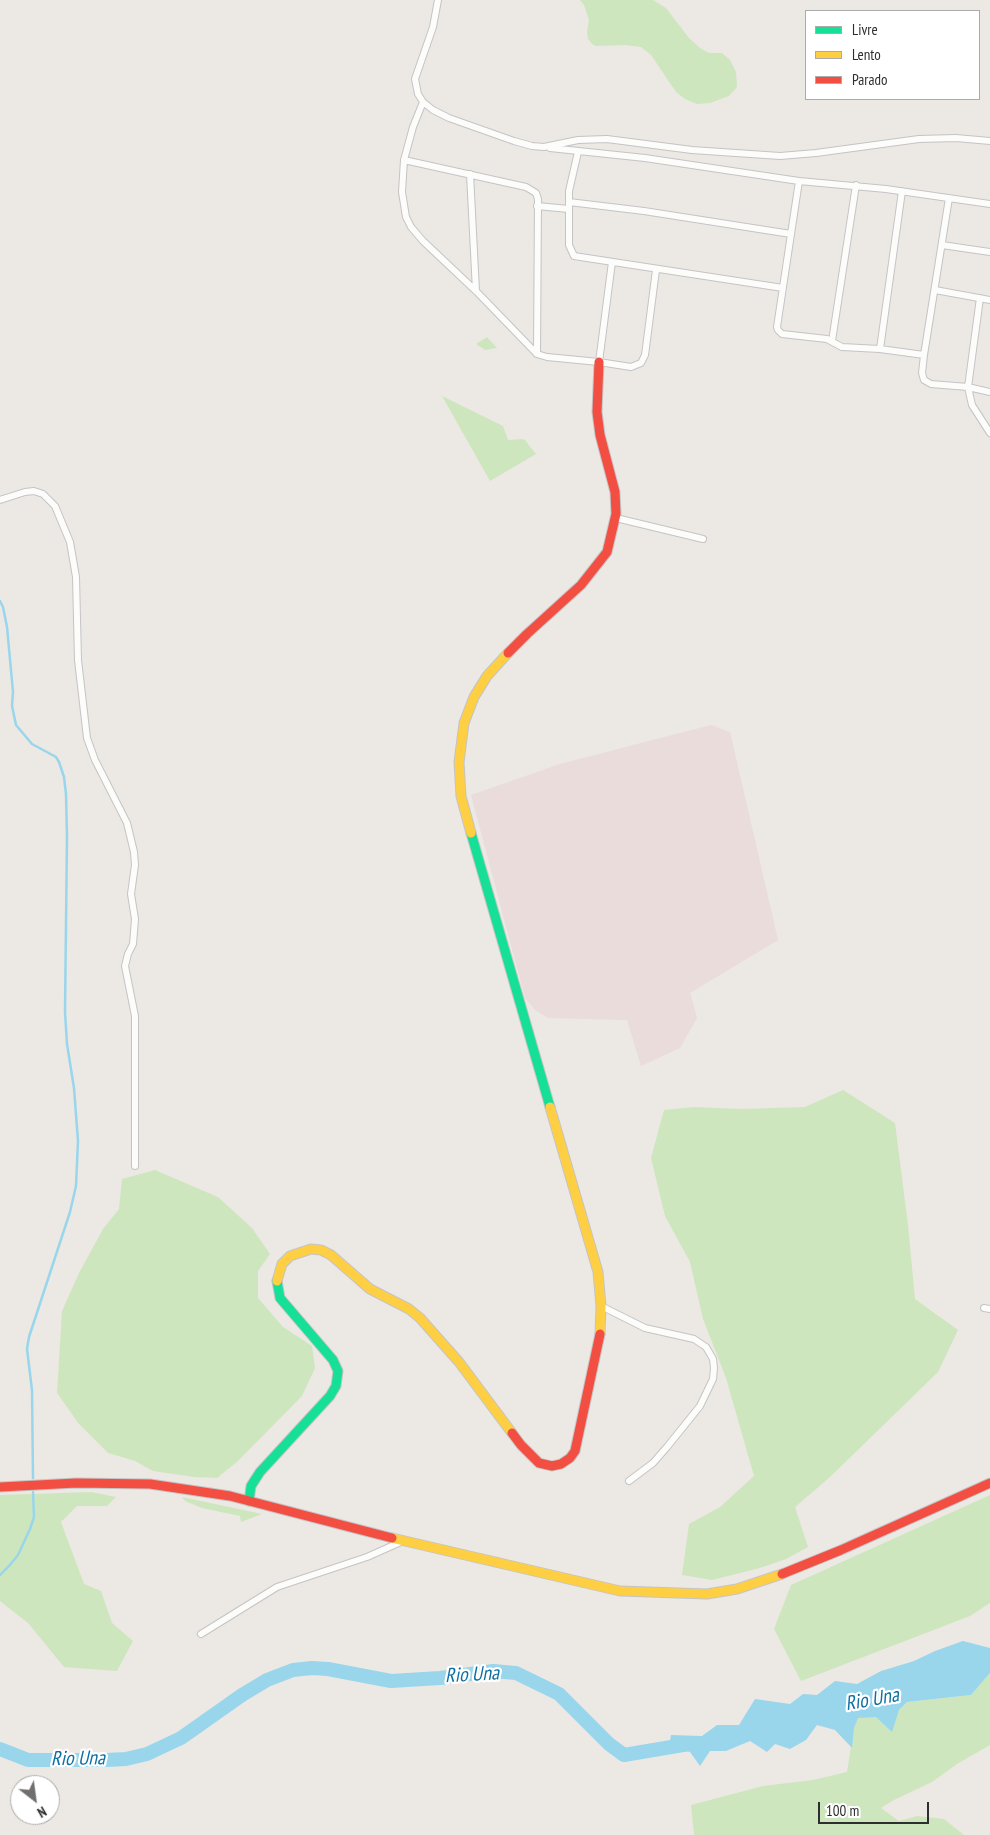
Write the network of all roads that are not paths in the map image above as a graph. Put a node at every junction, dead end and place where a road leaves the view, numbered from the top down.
1 (438, 0) edge
2 (423, 102) junction
3 (990, 141) edge
4 (544, 147) junction
5 (578, 152) junction
6 (404, 160) junction
7 (470, 174) junction
8 (799, 181) junction
9 (856, 185) junction
10 (902, 191) junction
11 (949, 198) junction
12 (990, 204) edge
13 (569, 205) junction
14 (538, 206) junction
15 (791, 234) junction
16 (942, 245) junction
17 (990, 252) edge
18 (612, 262) junction
19 (656, 270) junction
20 (783, 288) junction
21 (476, 290) junction
22 (935, 290) junction
23 (980, 298) junction
24 (990, 300) edge
25 (832, 341) junction
26 (880, 349) junction
27 (537, 354) junction
28 (924, 355) junction
29 (599, 362) junction
30 (968, 387) junction
31 (990, 392) edge
32 (990, 432) edge
33 (0, 500) edge
34 (616, 518) junction
35 (703, 538) dead end
36 (135, 1166) dead end
37 (601, 1306) junction
38 (628, 1482) dead end
39 (990, 1483) edge
40 (0, 1487) edge
41 (249, 1501) junction
42 (404, 1541) junction
43 (201, 1634) dead end

1 - 2 street
2 - 4 street
2 - 6 street
3 - 4 street
4 - 5 street
5 - 8 street
5 - 13 street
6 - 7 street
6 - 21 street
7 - 14 street
7 - 21 street
8 - 9 street
8 - 15 street
9 - 10 street
9 - 25 street
10 - 11 street
10 - 26 street
11 - 12 street
11 - 16 street
13 - 14 street
13 - 15 street
13 - 18 street
14 - 27 street
15 - 20 street
16 - 17 street
16 - 22 street
18 - 19 street
18 - 29 street
19 - 20 street
19 - 29 street
20 - 25 street
21 - 27 street
22 - 23 street
22 - 28 street
23 - 24 street
23 - 30 street
25 - 26 street
26 - 28 street
27 - 29 street
28 - 30 street
29 - 34 street
30 - 31 street
30 - 32 street
33 - 36 street
34 - 35 street
34 - 37 street
37 - 38 street
37 - 41 street
39 - 42 street
40 - 41 street
41 - 42 street
42 - 43 street

